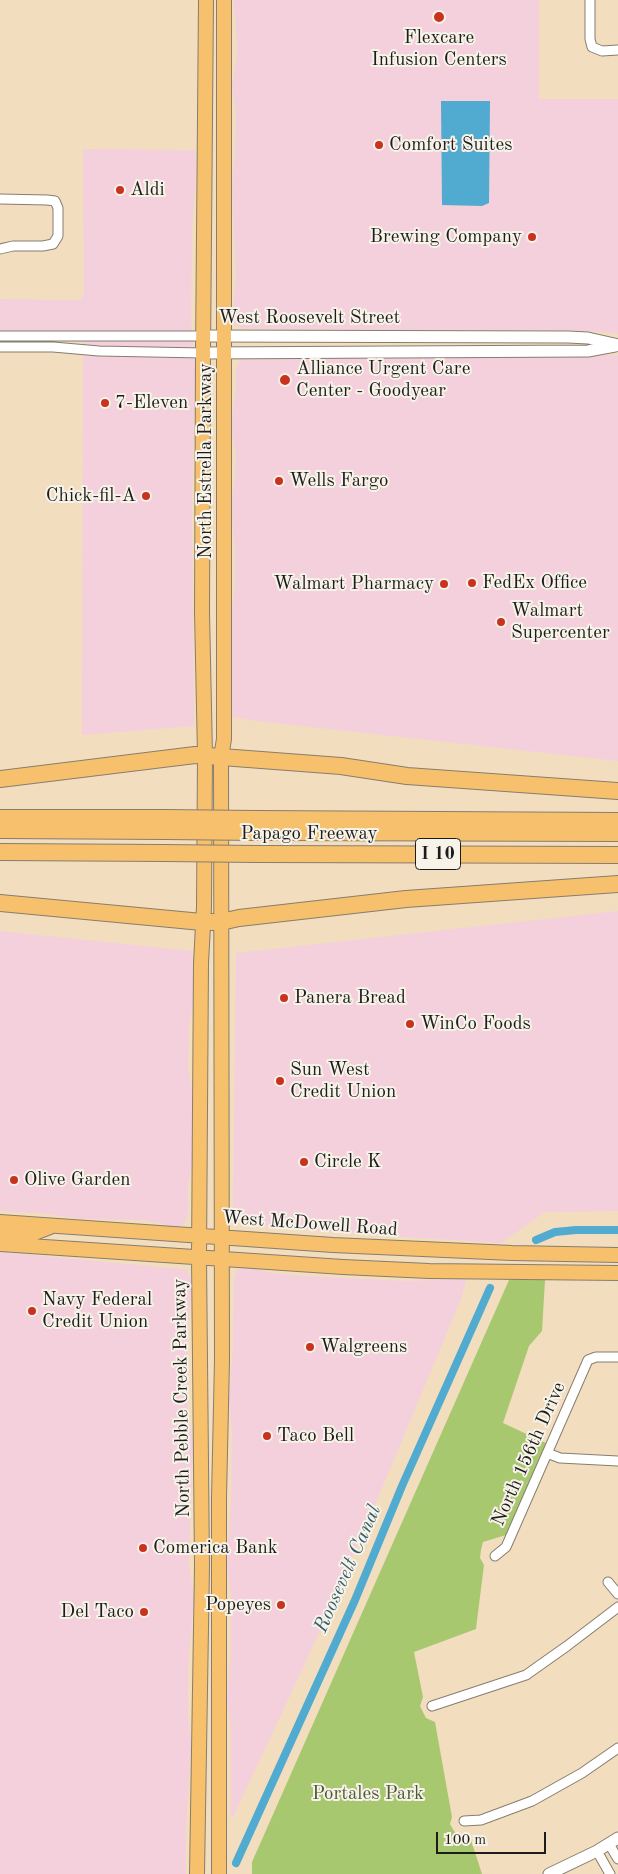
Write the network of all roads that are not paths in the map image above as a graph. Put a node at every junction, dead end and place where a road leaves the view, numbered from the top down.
1 (206, 0) edge
2 (224, 0) edge
3 (590, 0) edge
4 (206, 29) junction
5 (618, 50) edge
6 (223, 99) junction
7 (205, 143) junction
8 (0, 199) edge
9 (225, 215) junction
10 (0, 249) edge
11 (225, 335) junction
12 (0, 336) edge
13 (203, 336) junction
14 (618, 345) edge
15 (0, 347) edge
16 (202, 353) junction
17 (225, 353) junction
18 (224, 534) junction
19 (202, 539) junction
20 (213, 756) junction
21 (0, 779) edge
22 (618, 791) edge
23 (0, 818) edge
24 (618, 821) edge
25 (165, 824) junction
26 (258, 825) junction
27 (0, 830) edge
28 (618, 834) edge
29 (0, 852) edge
30 (618, 855) edge
31 (618, 884) edge
32 (0, 903) edge
33 (202, 922) junction
34 (221, 922) junction
35 (200, 1079) junction
36 (222, 1116) junction
37 (0, 1222) edge
38 (55, 1225) junction
39 (0, 1234) edge
40 (200, 1236) junction
41 (222, 1237) junction
42 (0, 1244) edge
43 (428, 1250) junction
44 (618, 1255) edge
45 (199, 1257) junction
46 (222, 1258) junction
47 (618, 1266) edge
48 (429, 1271) junction
49 (578, 1273) junction
50 (618, 1273) edge
51 (618, 1358) edge
52 (547, 1453) junction
53 (618, 1461) edge
54 (494, 1556) dead end
55 (608, 1582) dead end
56 (618, 1594) edge
57 (618, 1607) edge
58 (432, 1706) dead end
59 (200, 1732) junction
60 (618, 1748) edge
61 (219, 1801) junction
62 (464, 1821) dead end
63 (613, 1841) edge
64 (597, 1851) junction
65 (618, 1858) edge
66 (197, 1874) edge
67 (219, 1874) edge
68 (549, 1874) edge
69 (610, 1874) edge

1 - 4 main road, North Estrella Parkway
2 - 6 main road, North Estrella Parkway
3 - 5 street
4 - 6 main road
4 - 7 main road, North Estrella Parkway
6 - 9 main road, North Estrella Parkway
7 - 9 main road
7 - 13 main road, North Estrella Parkway
8 - 10 street
9 - 11 main road, North Estrella Parkway
11 - 13 street, West Roosevelt Street
11 - 14 street, West Roosevelt Street
11 - 17 main road, North Estrella Parkway
12 - 13 street, West Roosevelt Street
13 - 16 main road, North Estrella Parkway
14 - 17 street, West Roosevelt Street
15 - 16 street, West Roosevelt Street
16 - 17 street, West Roosevelt Street
16 - 19 main road, North Estrella Parkway
17 - 18 main road, North Estrella Parkway
18 - 19 main road
18 - 20 main road, North Estrella Parkway
19 - 20 main road, North Estrella Parkway
20 - 21 highway
20 - 22 highway
20 - 33 main road, North Estrella Parkway
20 - 34 main road, North Estrella Parkway
23 - 25 highway, Papago Freeway / I 10
24 - 26 highway, Papago Freeway / I 10
25 - 26 highway, Papago Freeway / I 10, bridge
25 - 27 highway
26 - 28 highway
29 - 30 highway, Papago Freeway / I 10, bridge
31 - 34 highway
32 - 33 highway
33 - 34 highway
33 - 35 main road, North Pebble Creek Parkway
34 - 36 main road, North Pebble Creek Parkway
35 - 36 main road
35 - 40 main road, North Pebble Creek Parkway
36 - 41 main road, North Pebble Creek Parkway
37 - 38 main road, West McDowell Road
38 - 39 main road
38 - 40 main road, West McDowell Road
40 - 41 main road, West McDowell Road
40 - 45 main road, North Pebble Creek Parkway
41 - 43 main road, West McDowell Road
41 - 46 main road, North Pebble Creek Parkway
42 - 45 main road, West McDowell Road
43 - 44 main road, West McDowell Road
43 - 48 main road
45 - 46 main road, West McDowell Road
45 - 59 main road, North Pebble Creek Parkway
46 - 48 main road, West McDowell Road
46 - 61 main road, North Pebble Creek Parkway
47 - 49 main road
48 - 49 main road, West McDowell Road
49 - 50 main road, West McDowell Road
51 - 52 street, North 156th Drive
52 - 53 street
52 - 54 street, North 156th Drive
55 - 56 street
57 - 58 street
59 - 61 main road
59 - 66 main road, North Pebble Creek Parkway
60 - 62 street
61 - 67 main road, North Pebble Creek Parkway
63 - 64 street
63 - 65 street
64 - 68 street
64 - 69 street

